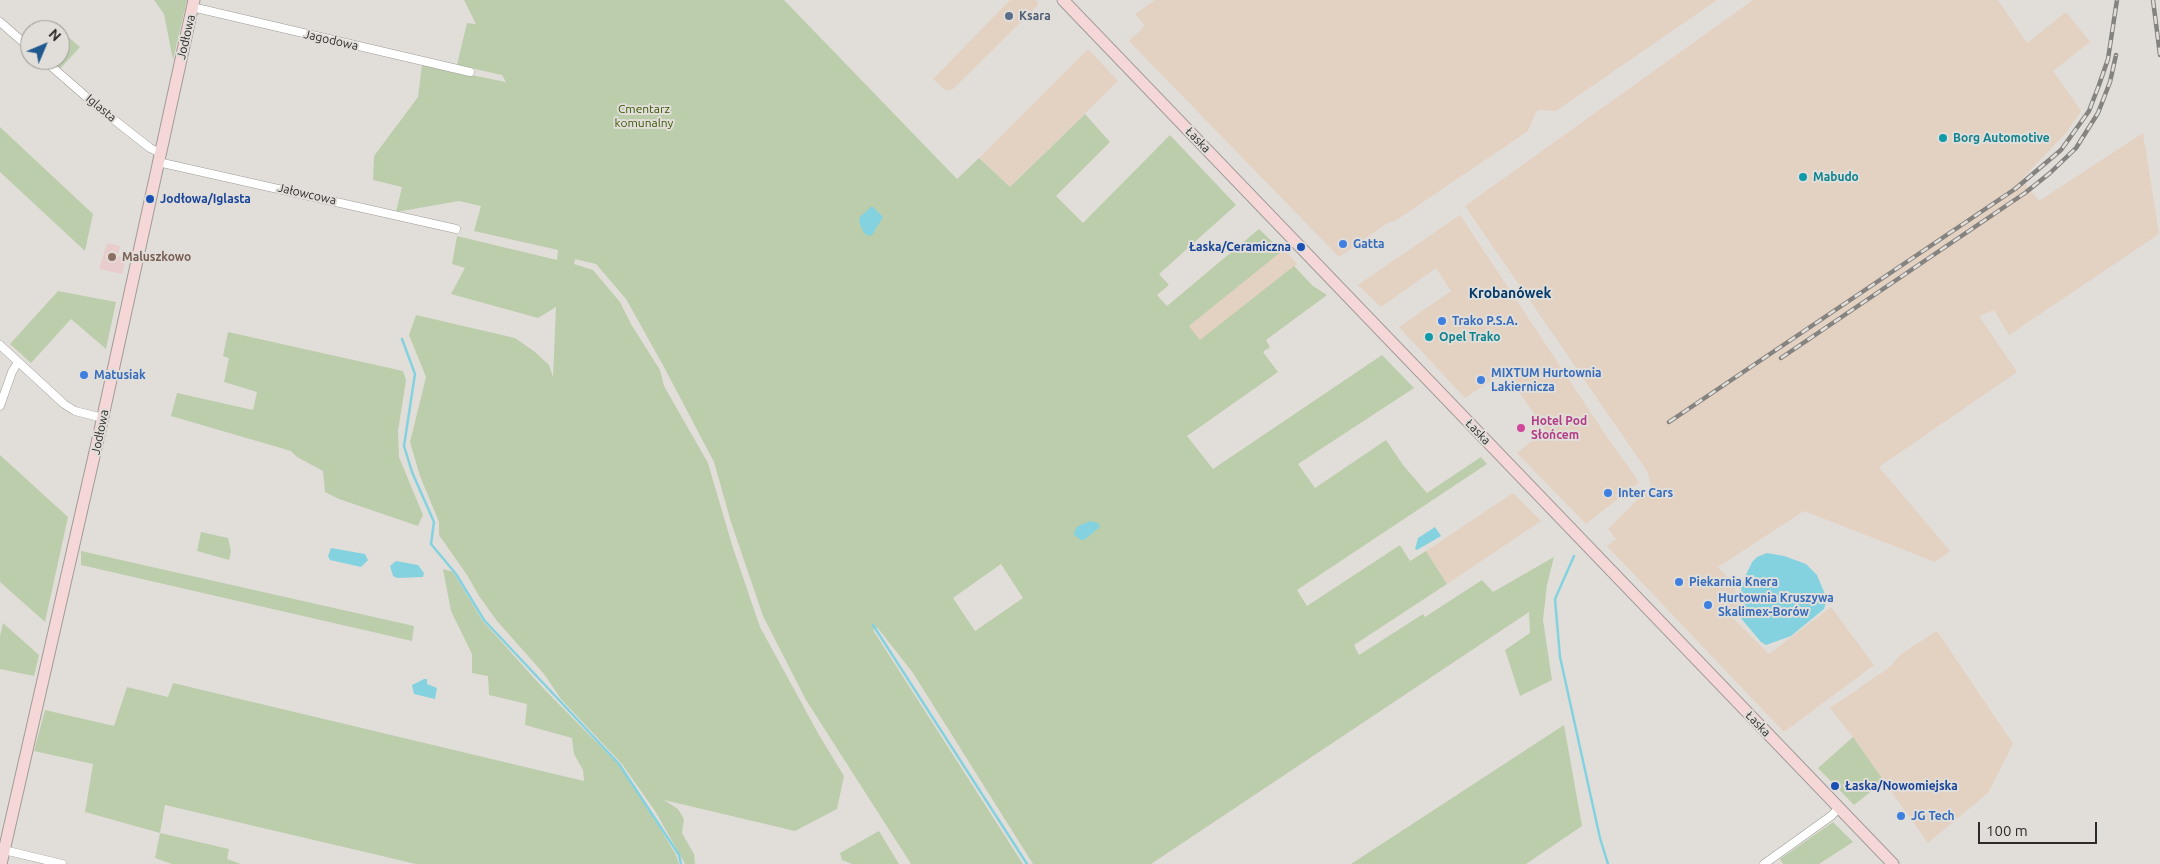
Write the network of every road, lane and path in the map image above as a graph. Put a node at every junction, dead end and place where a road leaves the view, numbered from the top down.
1 (1063, 0) edge
2 (193, 4) edge
3 (0, 22) edge
4 (20, 39) edge
5 (55, 70) edge
6 (470, 72) dead end
7 (159, 157) junction
8 (456, 229) dead end
9 (0, 345) edge
10 (18, 362) junction
11 (0, 406) edge
12 (103, 418) junction
13 (1839, 808) junction
14 (4, 850) junction
15 (1, 864) edge
16 (62, 864) edge
17 (1764, 864) edge
18 (1893, 864) edge

1 - 13 main road, Łaska
2 - 6 street, Jagodowa
2 - 7 main road, Jodłowa
3 - 4 street
5 - 7 street, Iglasta
7 - 8 street, Jałowcowa
7 - 12 main road, Jodłowa
9 - 10 street
10 - 11 street
10 - 12 street
12 - 14 main road, Jodłowa
13 - 17 street
13 - 18 main road, Łaska
14 - 15 main road, Jodłowa
14 - 16 street

